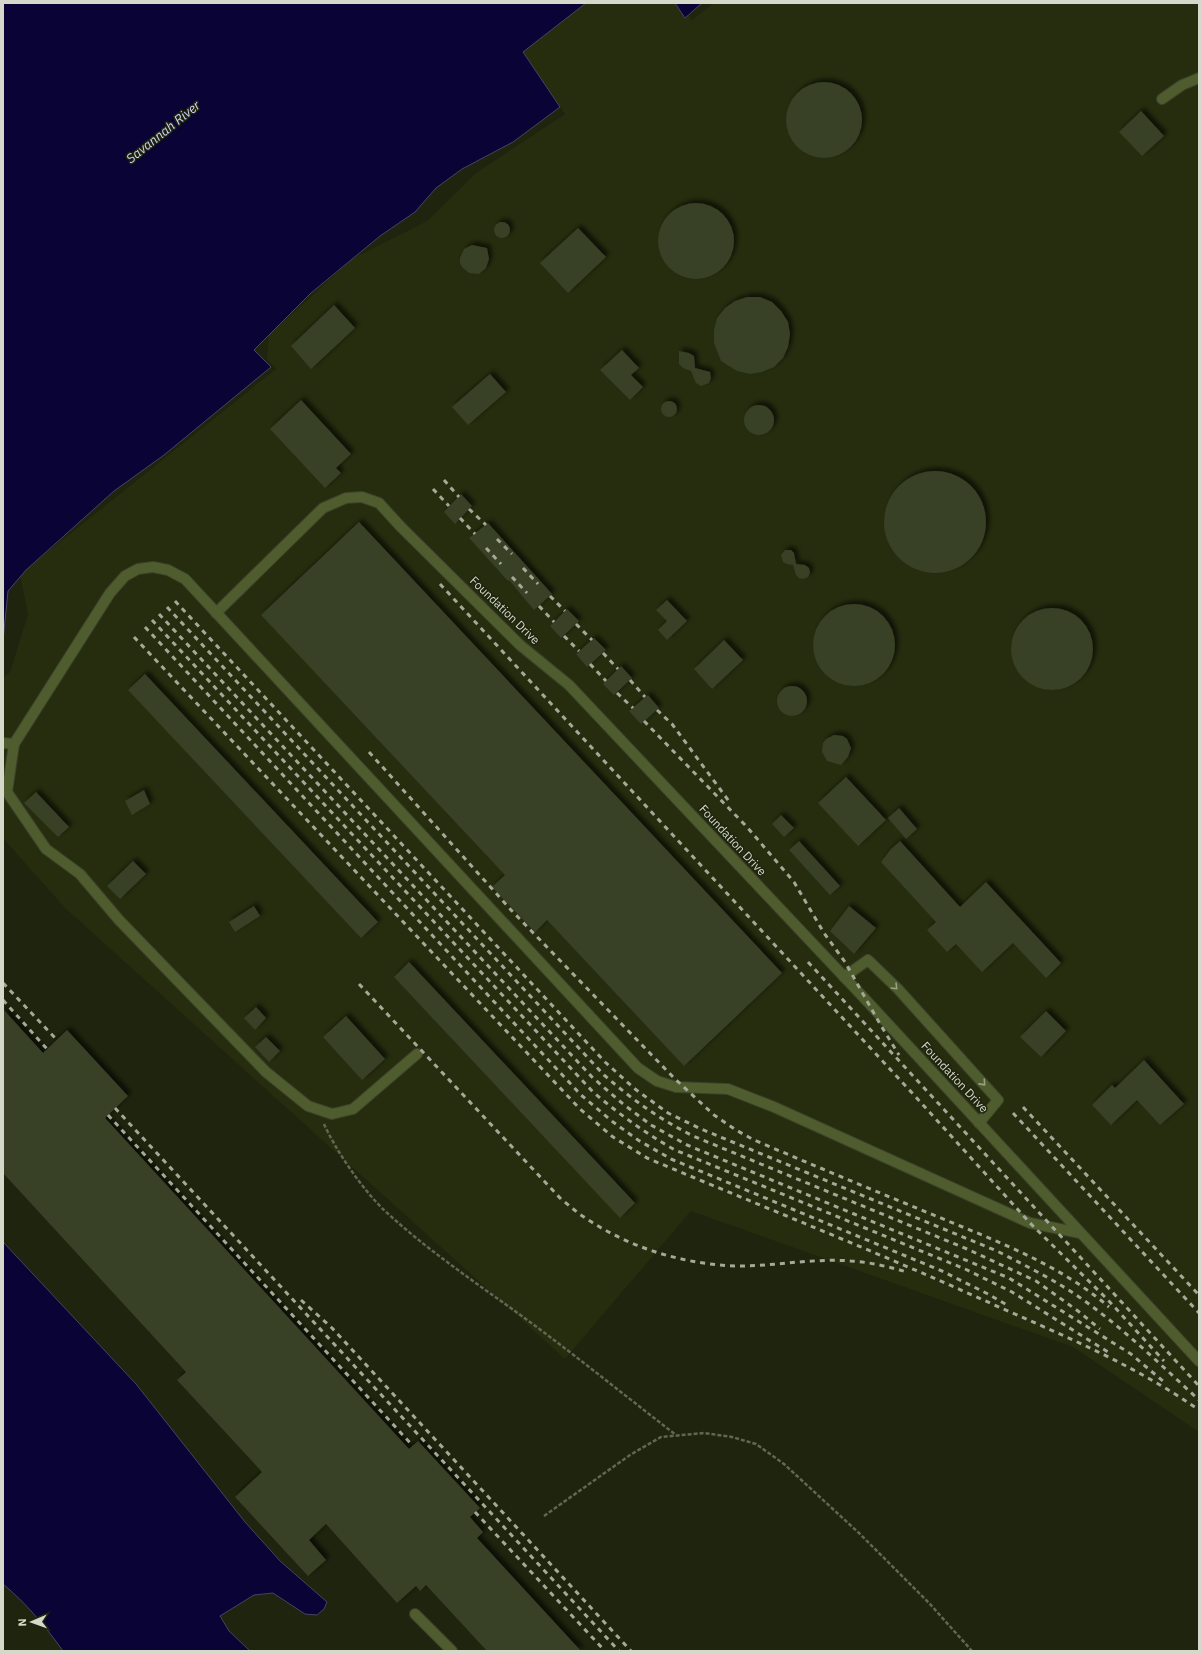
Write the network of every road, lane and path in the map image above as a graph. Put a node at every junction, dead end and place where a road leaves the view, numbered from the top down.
1 (1199, 78) edge
2 (1162, 99) dead end
3 (216, 613) junction
4 (3, 743) edge
5 (14, 744) junction
6 (844, 977) junction
7 (417, 1054) dead end
8 (317, 1109) junction
9 (979, 1122) junction
10 (1080, 1233) junction
11 (1199, 1361) edge
12 (676, 1435) junction
13 (544, 1516) dead end
14 (415, 1614) dead end
15 (452, 1651) edge
16 (972, 1651) edge

1 - 2 street
3 - 5 street
3 - 6 street, Foundation Drive
3 - 10 street
4 - 5 street
5 - 8 street
6 - 9 street, Foundation Drive
6 -> 9 street
7 - 8 street
8 - 12 path
9 - 10 street, Foundation Drive
10 - 11 street, Foundation Drive
12 - 13 path
12 - 16 path
14 - 15 street

